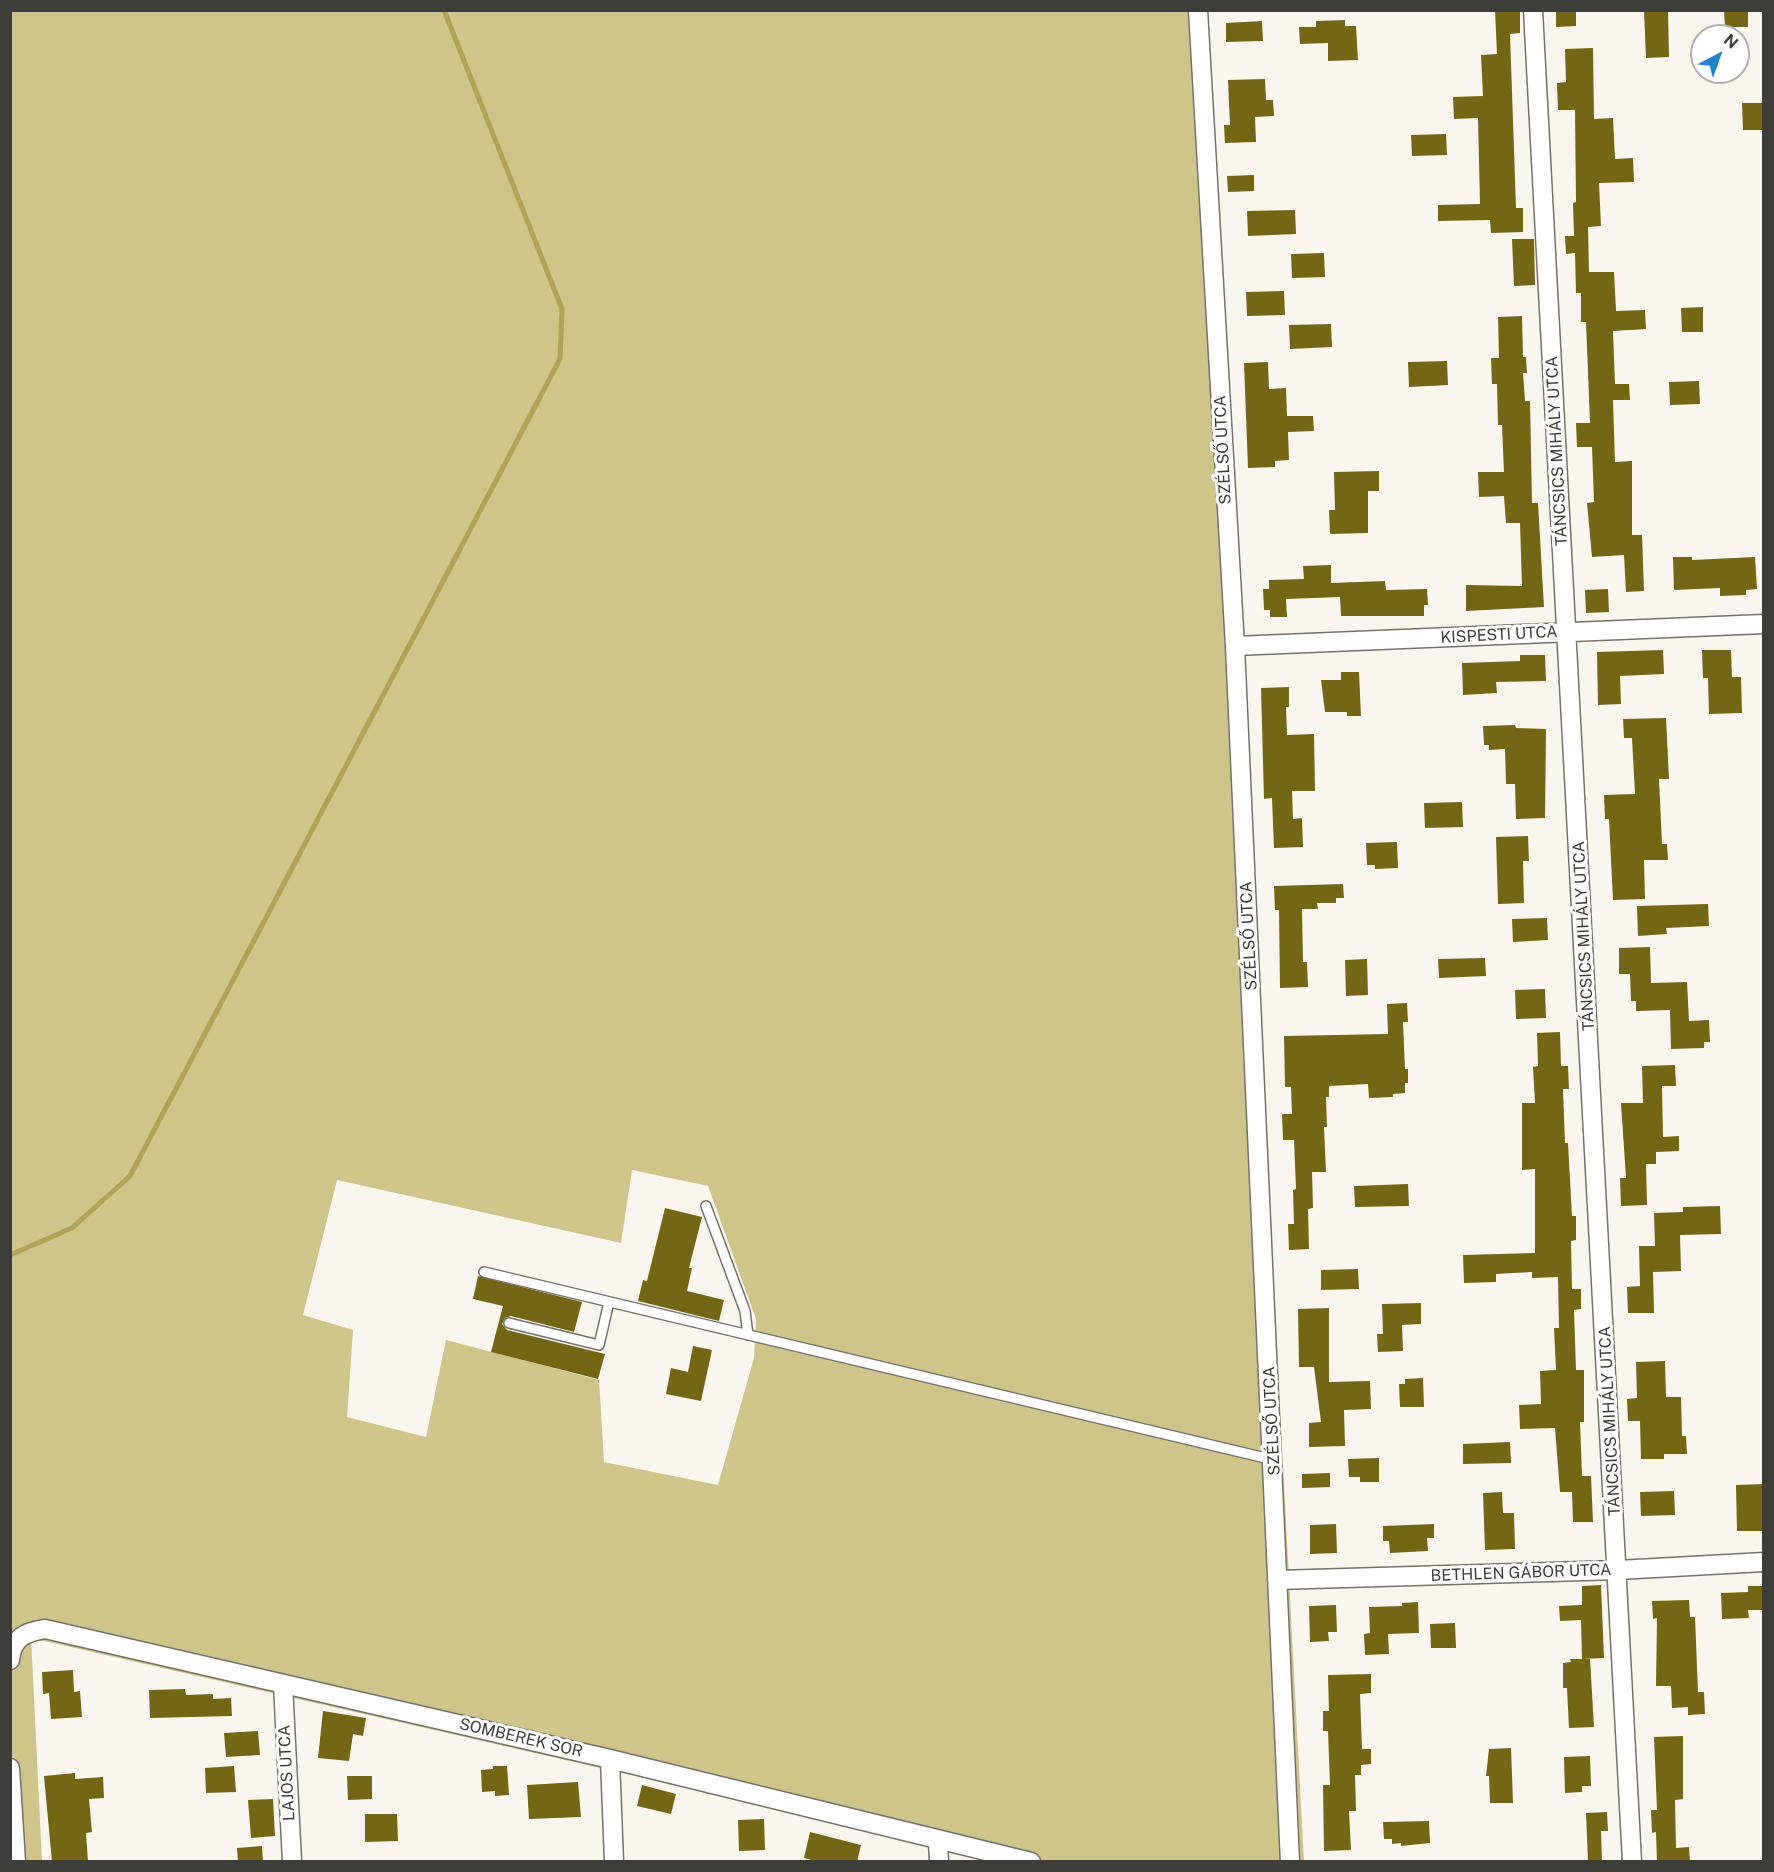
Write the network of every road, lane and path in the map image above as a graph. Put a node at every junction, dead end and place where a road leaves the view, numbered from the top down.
1 (1198, 10) edge
2 (1533, 10) edge
3 (1764, 624) edge
4 (1567, 632) junction
5 (1235, 646) junction
6 (706, 1206) dead end
7 (484, 1272) dead end
8 (609, 1302) junction
9 (509, 1323) dead end
10 (748, 1335) junction
11 (1274, 1460) junction
12 (1764, 1562) edge
13 (1618, 1570) junction
14 (1277, 1580) junction
15 (13, 1652) edge
16 (283, 1684) junction
17 (610, 1759) junction
18 (10, 1768) edge
19 (938, 1840) junction
20 (16, 1862) edge
21 (292, 1862) edge
22 (614, 1862) edge
23 (939, 1862) edge
24 (1030, 1862) edge
25 (1290, 1862) edge
26 (1632, 1862) edge

1 - 5 street, SZÉLSŐ UTCA
2 - 4 street, TÁNCSICS MIHÁLY UTCA
3 - 4 street, KISPESTI UTCA
4 - 5 street, KISPESTI UTCA
4 - 13 street, TÁNCSICS MIHÁLY UTCA
5 - 11 street, SZÉLSŐ UTCA
6 - 10 lane
7 - 8 lane
8 - 9 lane
8 - 10 lane
10 - 11 lane
11 - 14 street, SZÉLSŐ UTCA
12 - 13 street, BETHLEN GÁBOR UTCA
13 - 14 street, BETHLEN GÁBOR UTCA
13 - 26 street, TÁNCSICS MIHÁLY UTCA
14 - 25 street, SZÉLSŐ UTCA
15 - 16 street, SOMBEREK SOR
16 - 17 street, SOMBEREK SOR
16 - 21 street, LAJOS UTCA
17 - 19 street, SOMBEREK SOR
17 - 22 street
18 - 20 street
19 - 23 street
19 - 24 street, SOMBEREK SOR

